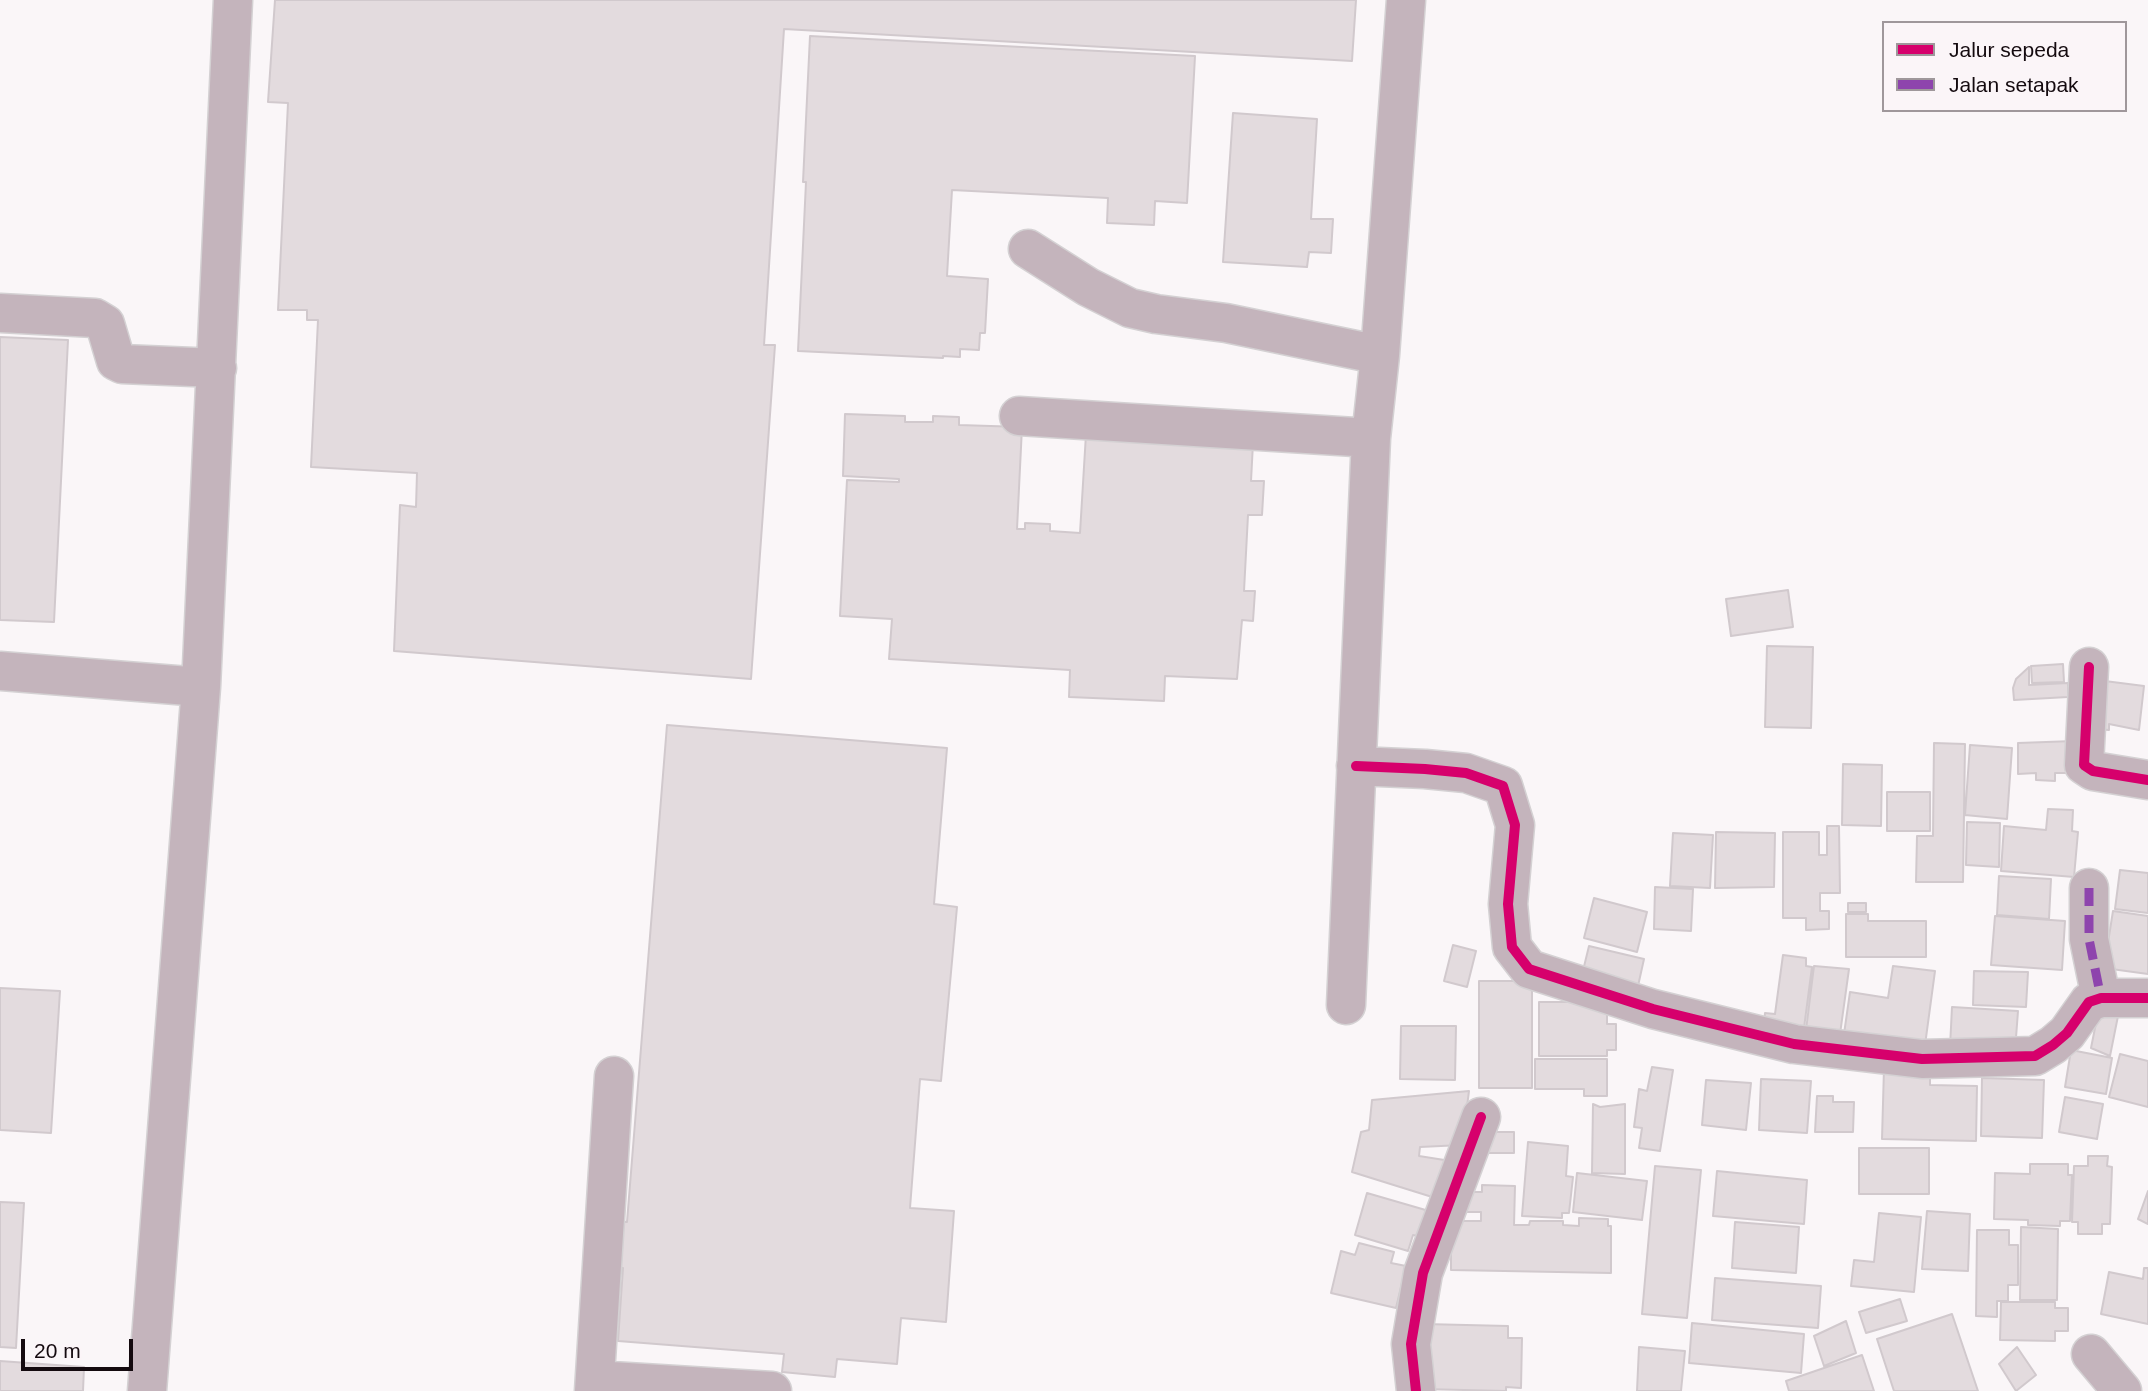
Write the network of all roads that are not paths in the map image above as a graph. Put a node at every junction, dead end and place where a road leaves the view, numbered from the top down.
1 (233, 0) edge
2 (1406, 0) edge
3 (1028, 249) dead end
4 (0, 313) edge
5 (1380, 355) junction
6 (217, 368) junction
7 (1019, 416) dead end
8 (1371, 439) junction
9 (2090, 667) dead end
10 (0, 671) edge
11 (201, 687) junction
12 (1356, 766) junction
13 (2148, 780) edge
14 (2090, 888) dead end
15 (2148, 998) edge
16 (2101, 999) junction
17 (1346, 1005) dead end
18 (614, 1076) dead end
19 (1481, 1117) dead end
20 (2091, 1354) dead end
21 (594, 1385) edge
22 (147, 1391) edge
23 (772, 1391) edge
24 (1416, 1391) edge
25 (2122, 1391) edge

1 - 6 street
2 - 5 street
3 - 5 street
4 - 6 street
5 - 8 street
6 - 11 street
7 - 8 street
8 - 12 street
9 - 13 street
10 - 11 street
11 - 22 street
12 - 16 street
12 - 17 street
14 - 16 street
15 - 16 street
18 - 21 street
19 - 24 street
20 - 25 street
21 - 23 street

